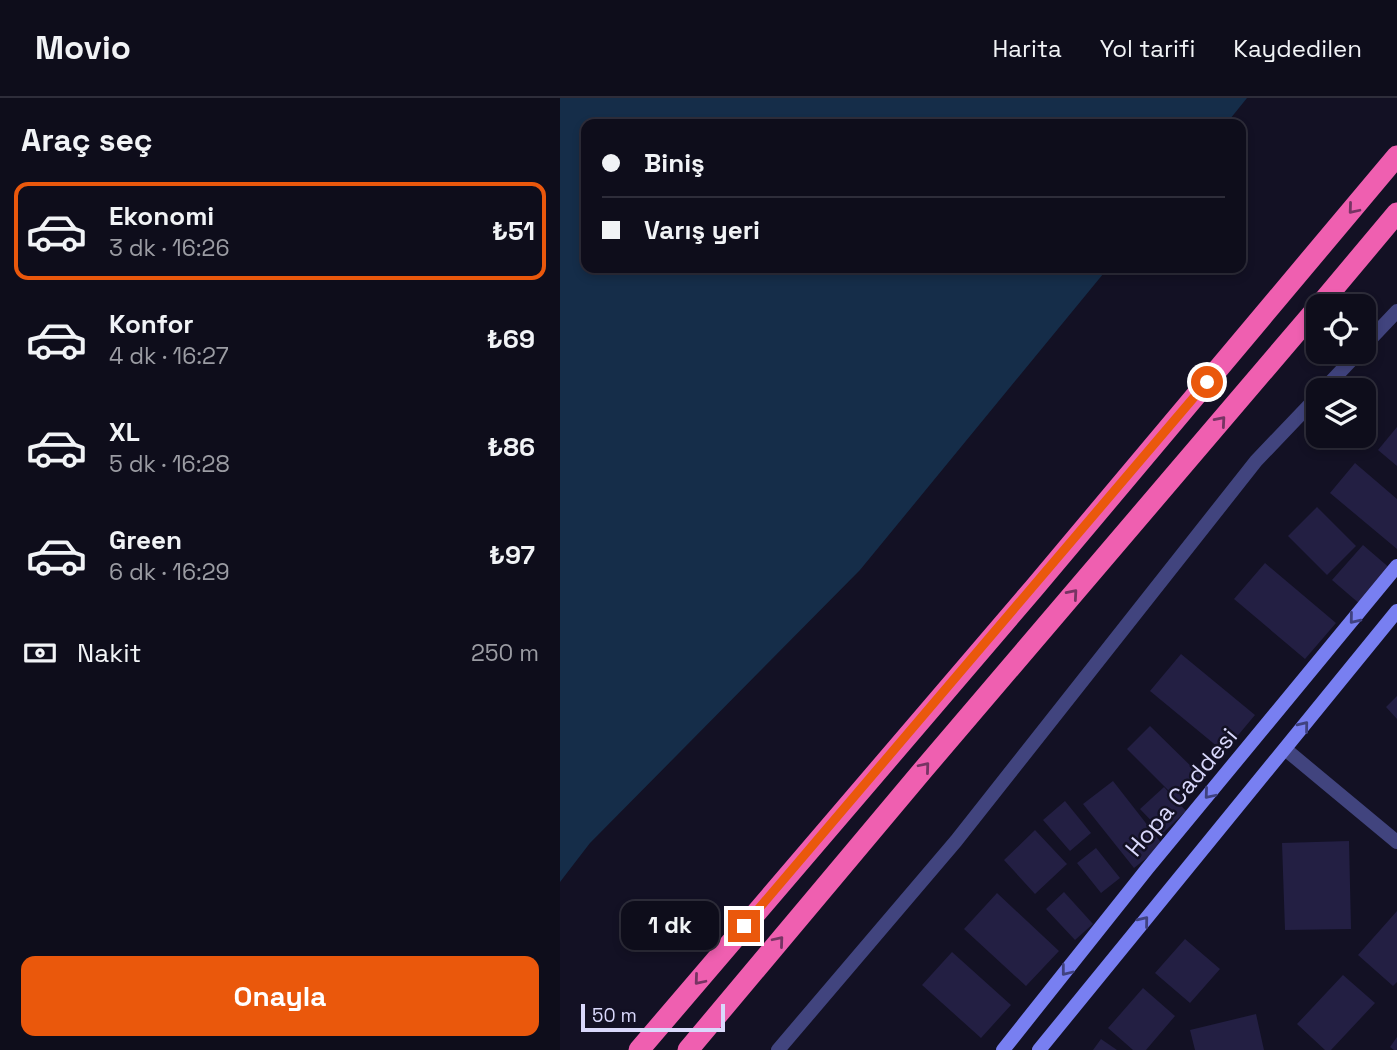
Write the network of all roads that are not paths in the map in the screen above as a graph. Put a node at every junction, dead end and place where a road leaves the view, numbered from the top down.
1 (1397, 156) edge
2 (1397, 213) edge
3 (1329, 294) edge
4 (1397, 311) edge
5 (1306, 321) edge
6 (1376, 333) edge
7 (1348, 364) edge
8 (1334, 378) edge
9 (1306, 409) edge
10 (1397, 566) edge
11 (1397, 611) edge
12 (1285, 749) junction
13 (1397, 842) edge
14 (639, 1050) edge
15 (688, 1050) edge
16 (778, 1050) edge
17 (1003, 1050) edge
18 (1039, 1050) edge

1 -> 14 highway
2 - 3 highway
4 - 6 street
15 -> 5 highway
7 - 8 street
9 - 16 street
10 -> 17 main road, Hopa Caddesi
12 -> 11 main road
12 - 13 street
18 -> 12 main road

